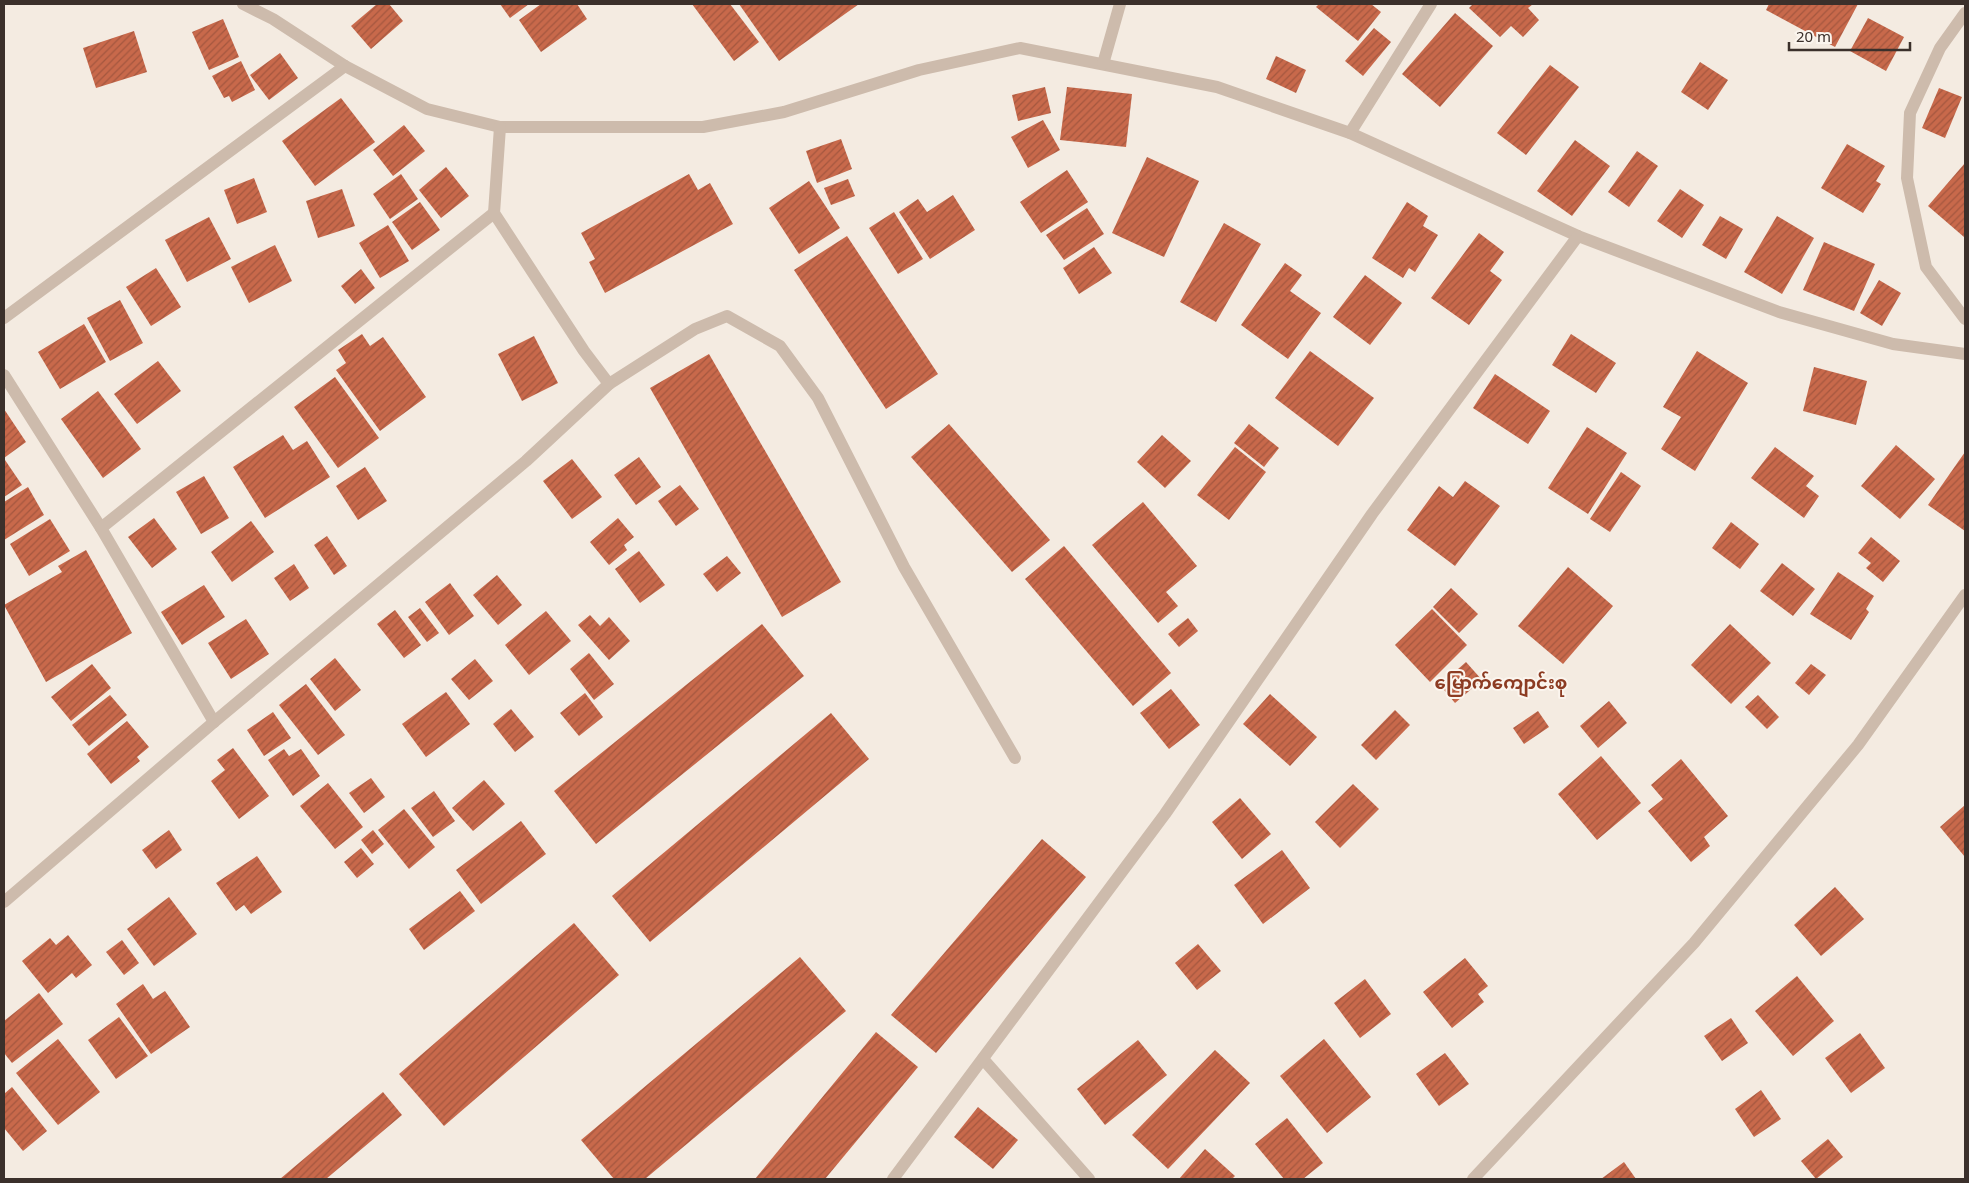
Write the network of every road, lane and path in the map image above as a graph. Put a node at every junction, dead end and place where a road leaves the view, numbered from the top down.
1 (243, 4) edge
2 (1120, 4) edge
3 (1431, 4) edge
4 (1965, 14) edge
5 (1103, 64) junction
6 (345, 66) junction
7 (500, 126) junction
8 (1350, 133) junction
9 (494, 213) junction
10 (1578, 236) junction
11 (4, 318) edge
12 (1965, 319) edge
13 (1965, 354) edge
14 (4, 376) edge
15 (609, 384) junction
16 (101, 528) junction
17 (1965, 595) edge
18 (214, 722) junction
19 (1015, 758) dead end
20 (4, 902) edge
21 (983, 1060) junction
22 (894, 1179) edge
23 (1089, 1179) edge
24 (1473, 1179) edge

1 - 6 street
2 - 5 street
3 - 8 street
4 - 12 street
5 - 7 street
5 - 8 street
6 - 7 street
6 - 11 street
7 - 9 street
8 - 10 street
9 - 15 street
9 - 16 street
10 - 13 street
10 - 21 street
14 - 16 street
15 - 18 street
15 - 19 street
16 - 18 street
17 - 24 street
18 - 20 street
21 - 22 street
21 - 23 street

